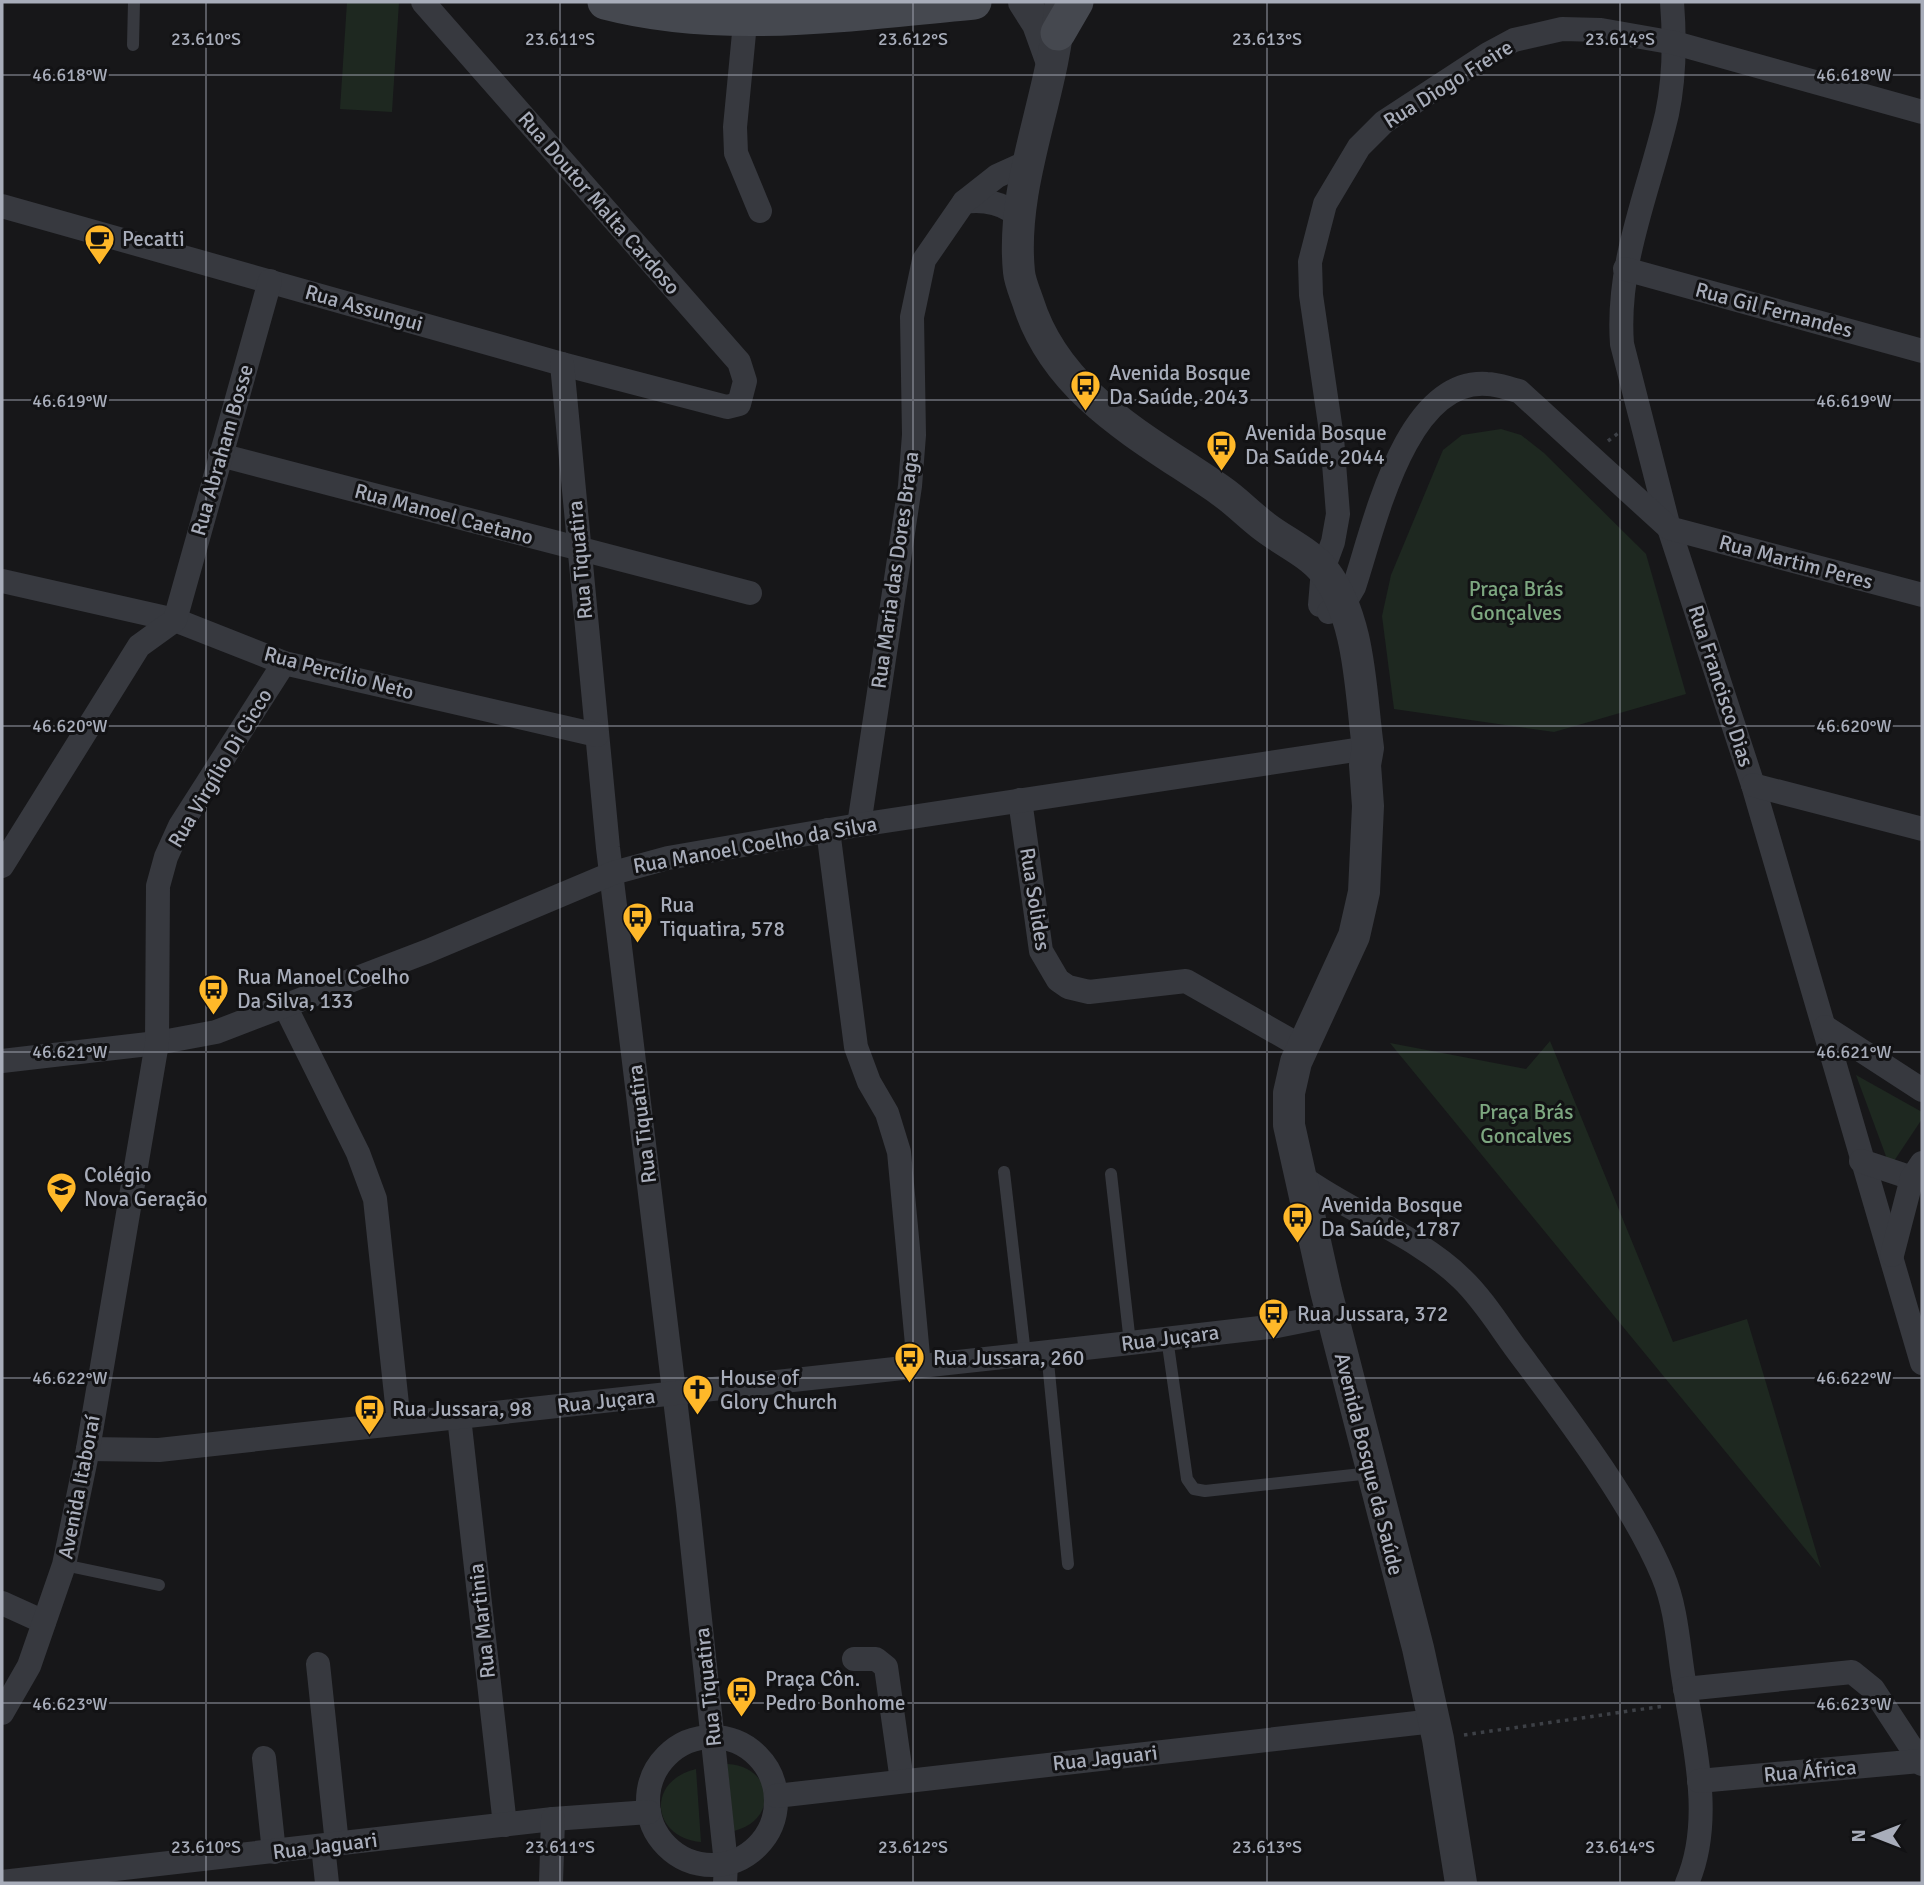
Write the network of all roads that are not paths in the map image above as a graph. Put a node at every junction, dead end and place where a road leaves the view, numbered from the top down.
1 (134, 2) edge
2 (423, 2) edge
3 (974, 2) edge
4 (1024, 2) edge
5 (1076, 2) edge
6 (1672, 2) edge
7 (613, 3) edge
8 (746, 10) edge
9 (796, 10) edge
10 (1057, 33) edge
11 (1675, 43) junction
12 (133, 45) dead end
13 (1922, 112) edge
14 (1030, 161) junction
15 (964, 202) junction
16 (2, 206) edge
17 (760, 211) dead end
18 (1020, 220) junction
19 (1625, 270) junction
20 (270, 281) junction
21 (1922, 351) edge
22 (562, 364) junction
23 (727, 407) joint
24 (220, 455) junction
25 (1337, 496) junction
26 (1377, 516) junction
27 (1264, 526) junction
28 (1669, 528) junction
29 (579, 550) junction
30 (1323, 569) junction
31 (2, 581) edge
32 (750, 593) dead end
33 (1922, 595) edge
34 (1330, 608) junction
35 (175, 620) junction
36 (284, 663) junction
37 (597, 735) junction
38 (1363, 754) junction
39 (1753, 785) junction
40 (1020, 800) junction
41 (859, 825) junction
42 (1922, 829) edge
43 (828, 830) junction
44 (2, 866) edge
45 (613, 873) junction
46 (285, 1006) junction
47 (1825, 1027) junction
48 (157, 1044) junction
49 (1302, 1047) junction
50 (2, 1060) edge
51 (1922, 1090) edge
52 (1861, 1161) junction
53 (1917, 1170) edge
54 (1004, 1172) dead end
55 (1111, 1174) dead end
56 (1302, 1177) junction
57 (1892, 1255) junction
58 (1332, 1315) junction
59 (1167, 1338) junction
60 (1130, 1342) junction
61 (1036, 1353) junction
62 (1922, 1363) edge
63 (919, 1366) junction
64 (674, 1393) junction
65 (459, 1417) junction
66 (399, 1423) junction
67 (88, 1449) junction
68 (1371, 1474) junction
69 (1068, 1564) dead end
70 (64, 1565) junction
71 (159, 1585) dead end
72 (2, 1603) edge
73 (44, 1622) junction
74 (854, 1659) dead end
75 (318, 1664) dead end
76 (1686, 1696) junction
77 (2, 1713) edge
78 (1431, 1728) junction
79 (713, 1736) junction
80 (264, 1758) dead end
81 (1921, 1763) edge
82 (902, 1781) junction
83 (1699, 1781) junction
84 (776, 1796) junction
85 (649, 1812) junction
86 (553, 1819) junction
87 (505, 1825) junction
88 (330, 1845) junction
89 (274, 1852) junction
90 (726, 1874) edge
91 (101, 1877) edge
92 (2, 1882) edge
93 (327, 1883) edge
94 (551, 1883) edge
95 (1461, 1883) edge
96 (1687, 1883) edge

1 - 12 lane
2 - 23 street, Rua Doutor Malta Cardoso
3 - 9 main road
4 - 10 street
5 - 10 main road
6 - 11 street, Rua Francisco Dias
7 - 8 main road
8 - 9 main road
8 - 17 street
10 - 14 street, Avenida Bosque da Saúde
11 - 13 street, Rua Diogo Freire
11 - 19 street, Rua Francisco Dias
11 - 25 street, Rua Diogo Freire
14 - 15 street, Rua Maria das Dores Braga
14 - 18 street, Avenida Bosque da Saúde
15 - 18 street
15 - 41 street, Rua Maria das Dores Braga
16 - 20 street, Rua Assungui
18 - 27 street, Avenida Bosque da Saúde
19 - 21 street, Rua Gil Fernandes
19 - 28 street, Rua Francisco Dias
20 - 22 street, Rua Assungui
20 - 24 street, Rua Abraham Bosse
22 - 23 street, Rua Assungui
22 - 29 street, Rua Tiquatira
24 - 29 street, Rua Manoel Caetano
24 - 35 street, Rua Abraham Bosse
25 - 26 street
25 - 30 street, Rua Diogo Freire
26 - 28 street
26 - 34 street
27 - 30 street, Avenida Bosque da Saúde
27 - 34 street, Avenida Bosque da Saúde
28 - 33 street, Rua Martim Peres
28 - 39 street, Rua Francisco Dias
29 - 32 street, Rua Manoel Caetano
29 - 37 street, Rua Tiquatira
30 - 34 street, Avenida Bosque da Saúde
31 - 35 street, Rua Percílio Neto
34 - 38 street, Avenida Bosque da Saúde
35 - 36 street, Rua Percílio Neto
35 - 44 street
36 - 37 street, Rua Percílio Neto
36 - 48 street, Rua Virgílio Di Cicco
37 - 45 street, Rua Tiquatira
38 - 40 street, Rua Manoel Coelho da Silva
38 - 49 street, Avenida Bosque da Saúde
39 - 42 street
39 - 47 street, Rua Francisco Dias
40 - 41 street, Rua Manoel Coelho da Silva
40 - 49 street, Rua Solides
41 - 43 street, Rua Manoel Coelho da Silva
43 - 45 street, Rua Manoel Coelho da Silva
43 - 63 street
45 - 46 street, Rua Manoel Coelho da Silva
45 - 64 street, Rua Tiquatira
46 - 48 street, Rua Manoel Coelho da Silva
46 - 66 street
47 - 51 street
47 - 52 street, Rua Francisco Dias
48 - 50 street, Rua Manoel Coelho da Silva
48 - 67 street, Avenida Itaboraí
49 - 56 street, Avenida Bosque da Saúde
52 - 53 street
52 - 57 street, Rua Francisco Dias
53 - 57 street
54 - 61 lane
55 - 60 lane
56 - 58 street, Avenida Bosque da Saúde
56 - 76 street
57 - 62 street, Rua Francisco Dias
58 - 59 street, Rua Juçara
58 - 68 street, Avenida Bosque da Saúde
59 - 60 street, Rua Juçara
59 - 68 lane
60 - 61 street, Rua Juçara
61 - 63 street, Rua Juçara
61 - 69 lane
63 - 64 street, Rua Juçara
64 - 65 street, Rua Juçara
64 - 79 street, Rua Tiquatira
65 - 66 street, Rua Juçara
65 - 87 street, Rua Martinia
66 - 67 street, Rua Juçara
67 - 70 street, Avenida Itaboraí
68 - 78 street, Avenida Bosque da Saúde
70 - 71 lane
70 - 73 street, Avenida Itaboraí
72 - 73 street
73 - 77 street, Avenida Itaboraí
74 - 82 street
75 - 88 street
76 - 81 street
76 - 83 street
78 - 82 street, Rua Jaguari
78 - 95 street, Avenida Bosque da Saúde
79 - 84 street
79 - 85 street
79 - 90 street, Rua Tiquatira
80 - 89 street
81 - 83 street, Rua África
82 - 84 street, Rua Jaguari
83 - 96 street
84 - 90 street
85 - 86 street, Rua Jaguari
85 - 90 street
86 - 87 street, Rua Jaguari
86 - 94 street
87 - 88 street, Rua Jaguari
88 - 89 street, Rua Jaguari
88 - 93 street
89 - 91 street, Rua Jaguari
91 - 92 street, Rua Jaguari

